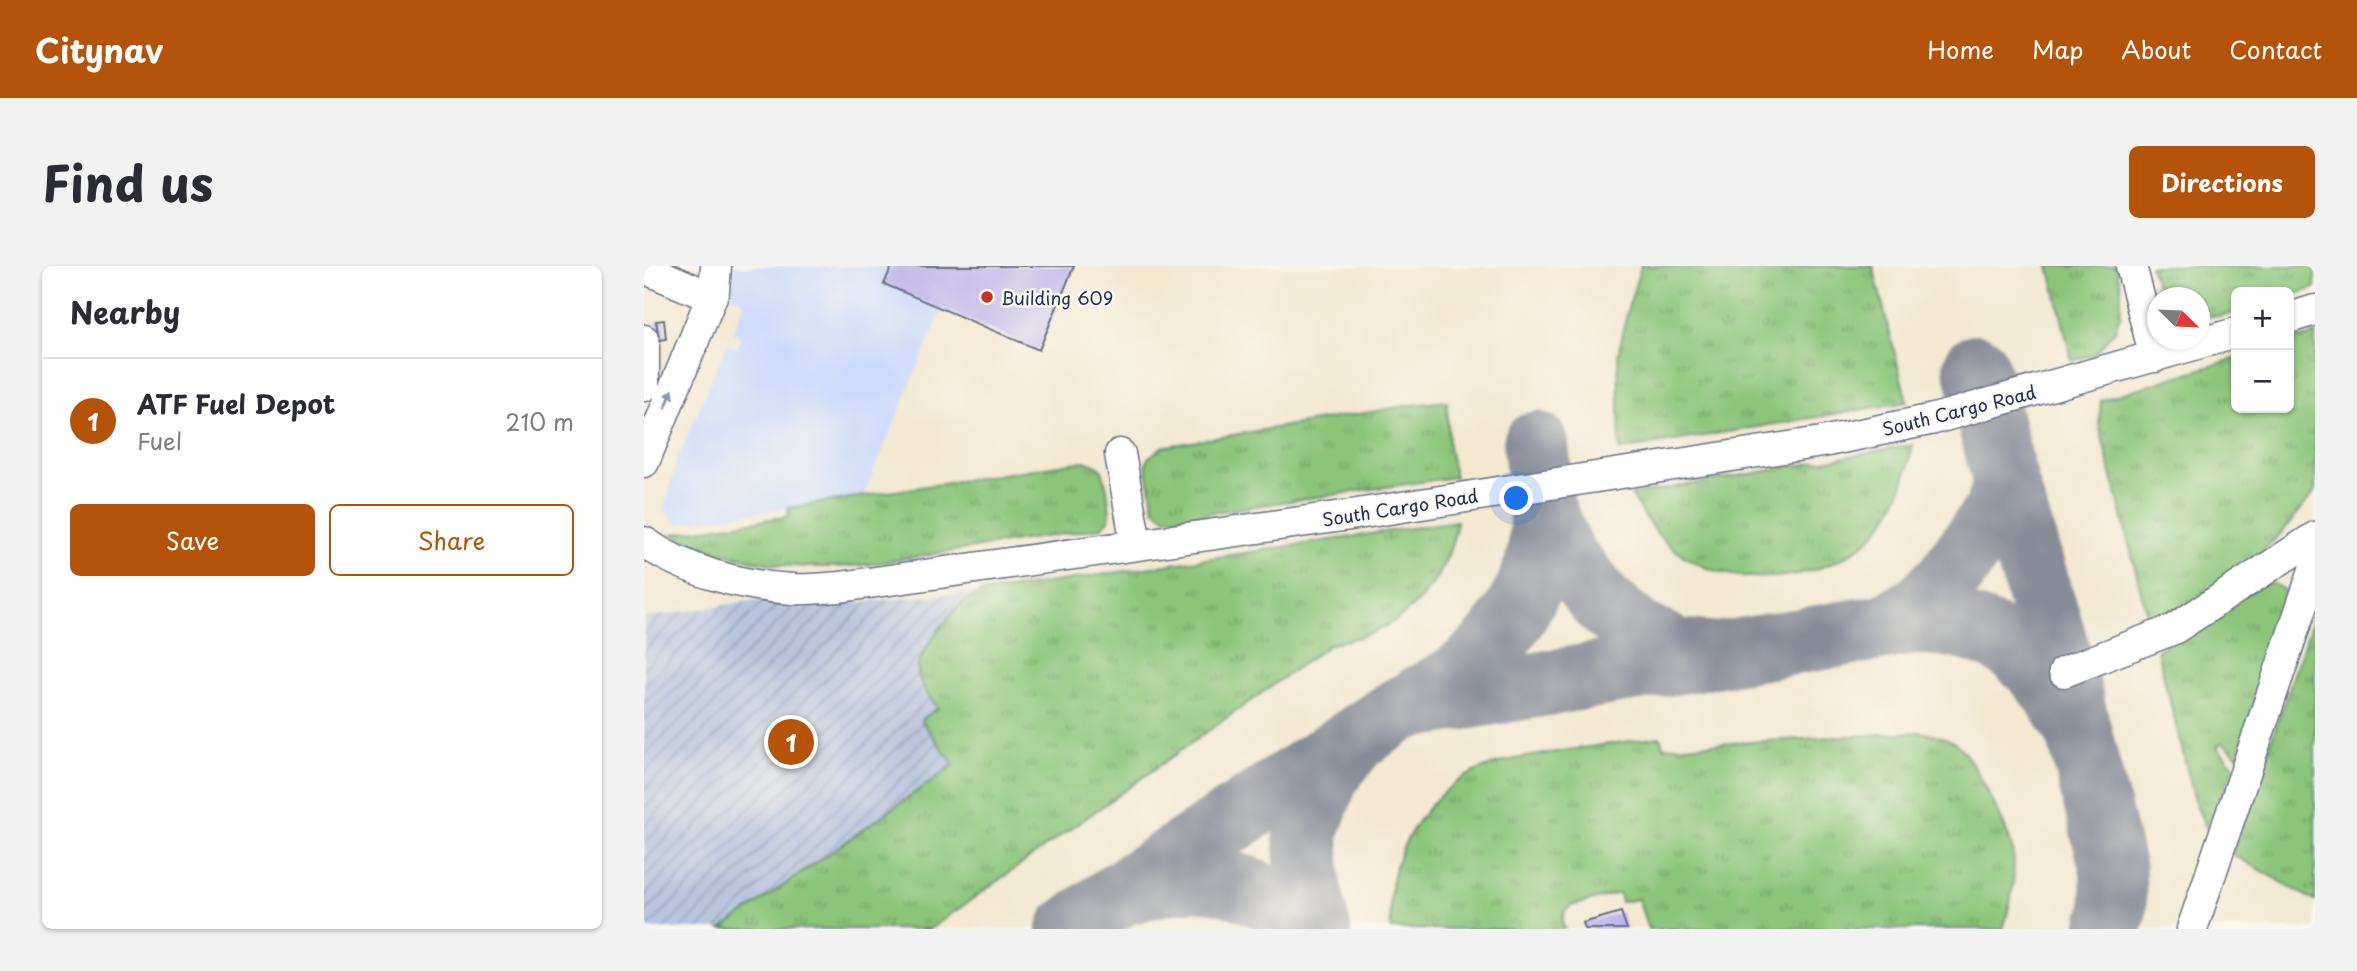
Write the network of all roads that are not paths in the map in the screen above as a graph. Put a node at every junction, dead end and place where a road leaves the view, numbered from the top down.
1 (716, 266) edge
2 (2131, 266) edge
3 (644, 268) edge
4 (711, 297) junction
5 (2315, 310) edge
6 (2294, 316) edge
7 (2231, 334) edge
8 (644, 340) edge
9 (2155, 357) junction
10 (644, 386) edge
11 (1120, 454) dead end
12 (644, 462) edge
13 (2315, 537) edge
14 (644, 542) edge
15 (1136, 544) junction
16 (2315, 567) edge
17 (2064, 672) dead end
18 (2192, 929) edge

1 - 4 lane
2 - 9 lane
3 - 4 lane
12 -> 4 lane
5 - 6 lane
7 - 9 lane, South Cargo Road
8 - 10 lane
9 - 15 lane, South Cargo Road
11 - 15 lane
13 - 17 lane
14 - 15 lane, South Cargo Road
16 - 18 lane

